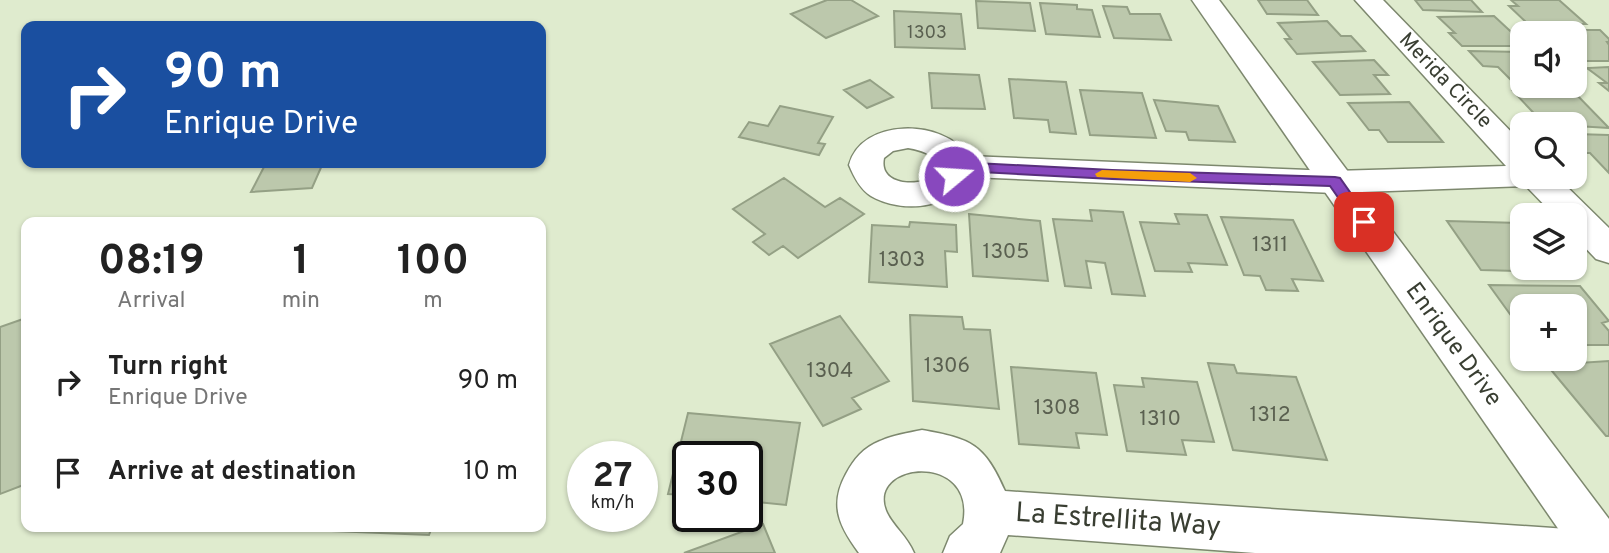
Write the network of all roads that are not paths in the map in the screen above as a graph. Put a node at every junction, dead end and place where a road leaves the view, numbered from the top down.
1 (1205, 0) edge
2 (1368, 0) edge
3 (1510, 149) edge
4 (956, 166) dead end
5 (1510, 176) edge
6 (1335, 182) junction
7 (1549, 189) edge
8 (1609, 250) edge
9 (979, 533) edge
10 (889, 553) edge
11 (1582, 553) edge
12 (1604, 553) edge

1 - 6 street, Enrique Drive
2 - 3 street, Merida Circle
4 - 6 street
5 - 6 street
6 - 12 street, Enrique Drive
7 - 8 street
9 - 10 street, La Estrellita Way
9 - 11 street, La Estrellita Way

